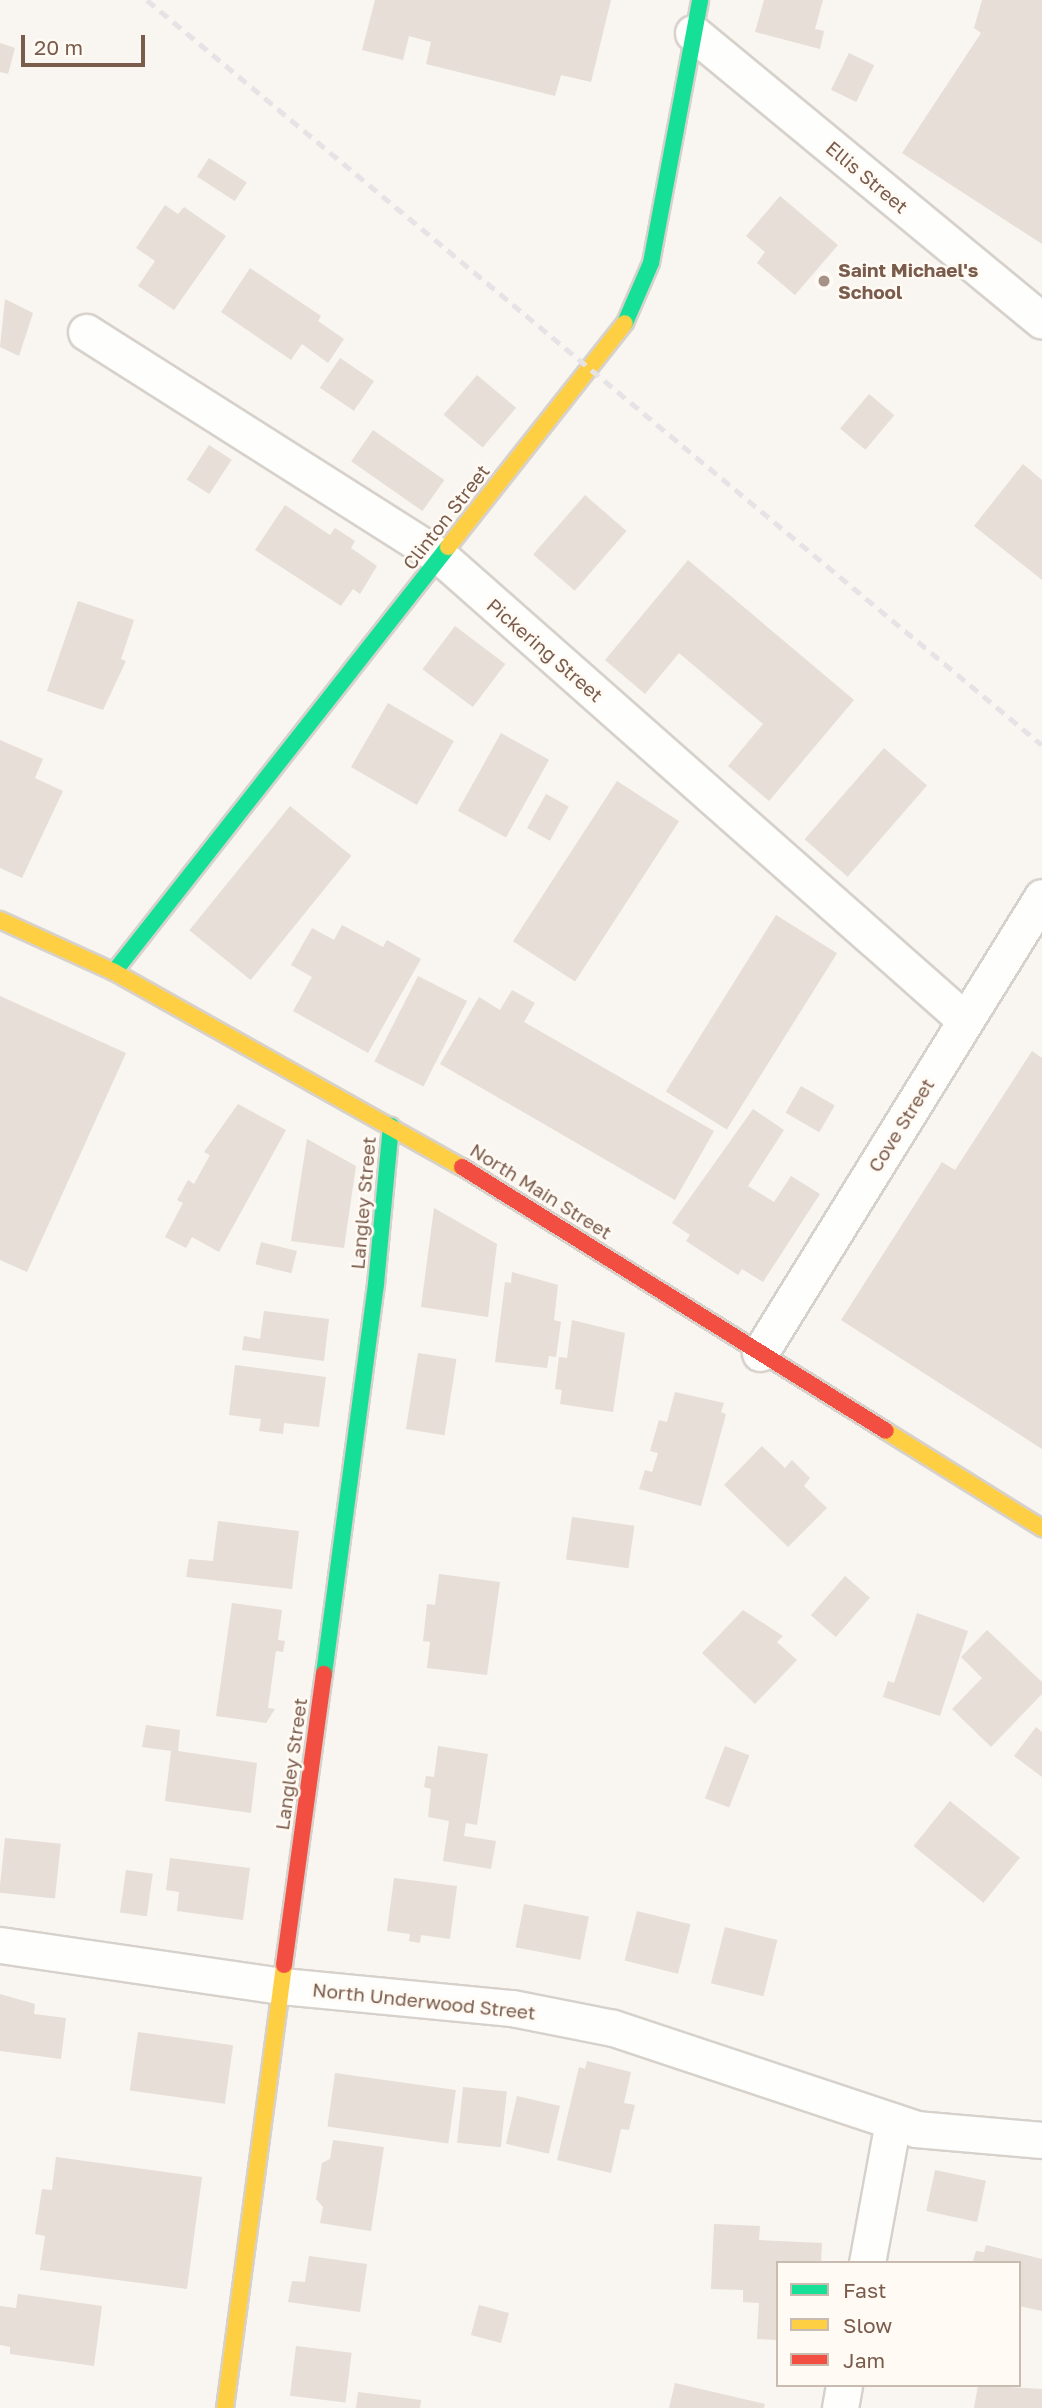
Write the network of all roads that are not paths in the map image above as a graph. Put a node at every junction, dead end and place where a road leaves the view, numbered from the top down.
1 (697, 16) edge
2 (1042, 321) edge
3 (86, 332) dead end
4 (441, 557) junction
5 (1042, 897) edge
6 (0, 920) edge
7 (114, 971) junction
8 (965, 1020) junction
9 (391, 1126) junction
10 (760, 1353) junction
11 (1042, 1528) edge
12 (0, 1945) edge
13 (282, 1986) junction
14 (893, 2121) junction
15 (1042, 2140) edge
16 (867, 2261) edge
17 (844, 2387) edge
18 (225, 2408) edge
19 (840, 2408) edge

1 - 2 street, Ellis Street
1 - 4 street, Clinton Street
3 - 4 street, Pickering Street
4 - 7 street, Clinton Street
4 - 8 street, Pickering Street
5 - 8 street, Cove Street
6 - 7 street, North Main Street
7 - 9 street, North Main Street
8 - 10 street, Cove Street
9 - 10 street, North Main Street
9 - 13 street, Langley Street
10 - 11 street, North Main Street
12 - 13 street, North Underwood Street
13 - 14 street, North Underwood Street
13 - 18 street, Langley Street
14 - 15 street, North Underwood Street
14 - 16 street
17 - 19 street

